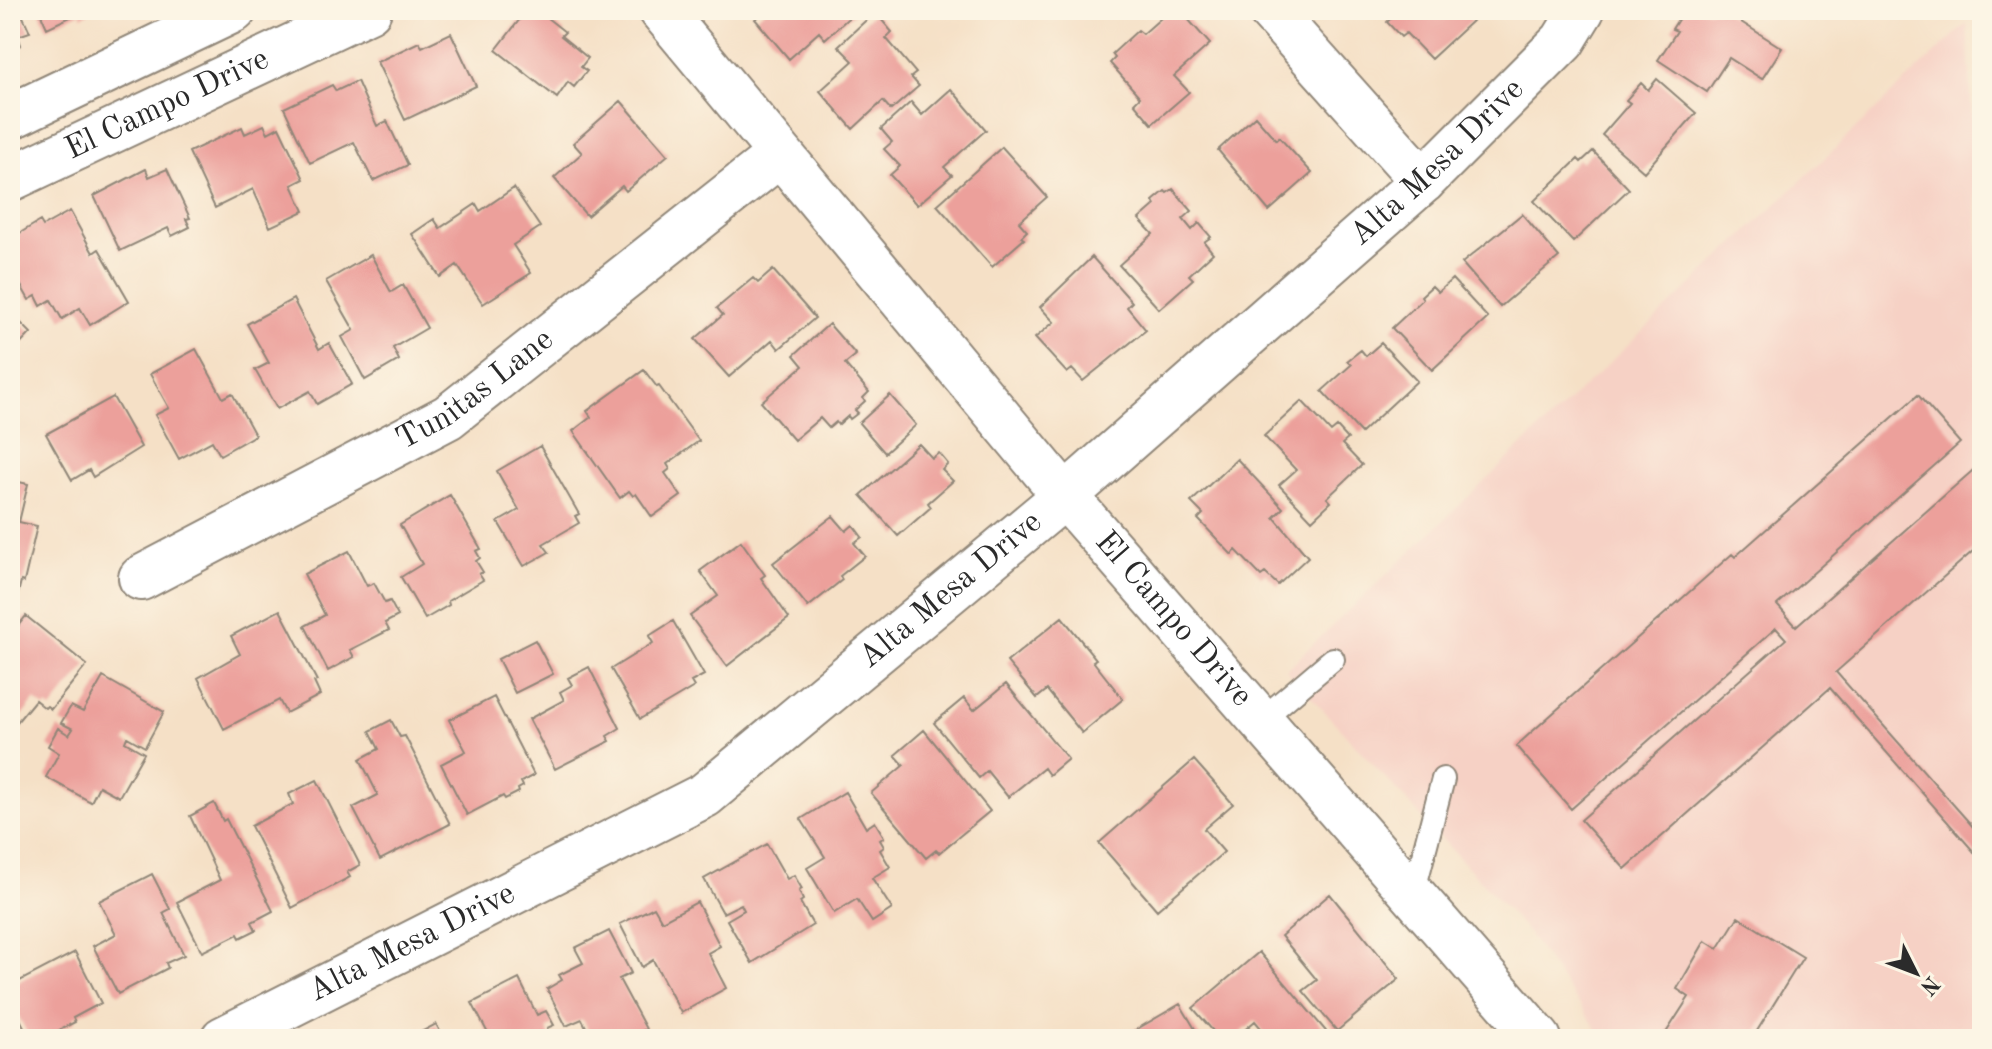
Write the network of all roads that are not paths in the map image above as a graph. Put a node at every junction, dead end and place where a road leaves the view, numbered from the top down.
1 (234, 10) edge
2 (369, 10) edge
3 (661, 10) edge
4 (1270, 10) edge
5 (1582, 10) edge
6 (10, 117) edge
7 (779, 155) junction
8 (10, 179) edge
9 (1423, 181) junction
10 (1065, 496) junction
11 (141, 578) dead end
12 (1333, 659) dead end
13 (1261, 720) junction
14 (1443, 779) dead end
15 (1413, 894) junction
16 (1520, 1033) edge
17 (223, 1039) edge

1 - 6 street, El Campo Drive
2 - 8 street, El Campo Drive
3 - 7 street, El Campo Drive
4 - 9 street
5 - 9 street, Alta Mesa Drive
7 - 10 street, El Campo Drive
7 - 11 street, Tunitas Lane
9 - 10 street, Alta Mesa Drive
10 - 13 street, El Campo Drive
10 - 17 street, Alta Mesa Drive
12 - 13 lane
13 - 15 street, El Campo Drive
14 - 15 lane
15 - 16 street, El Campo Drive

